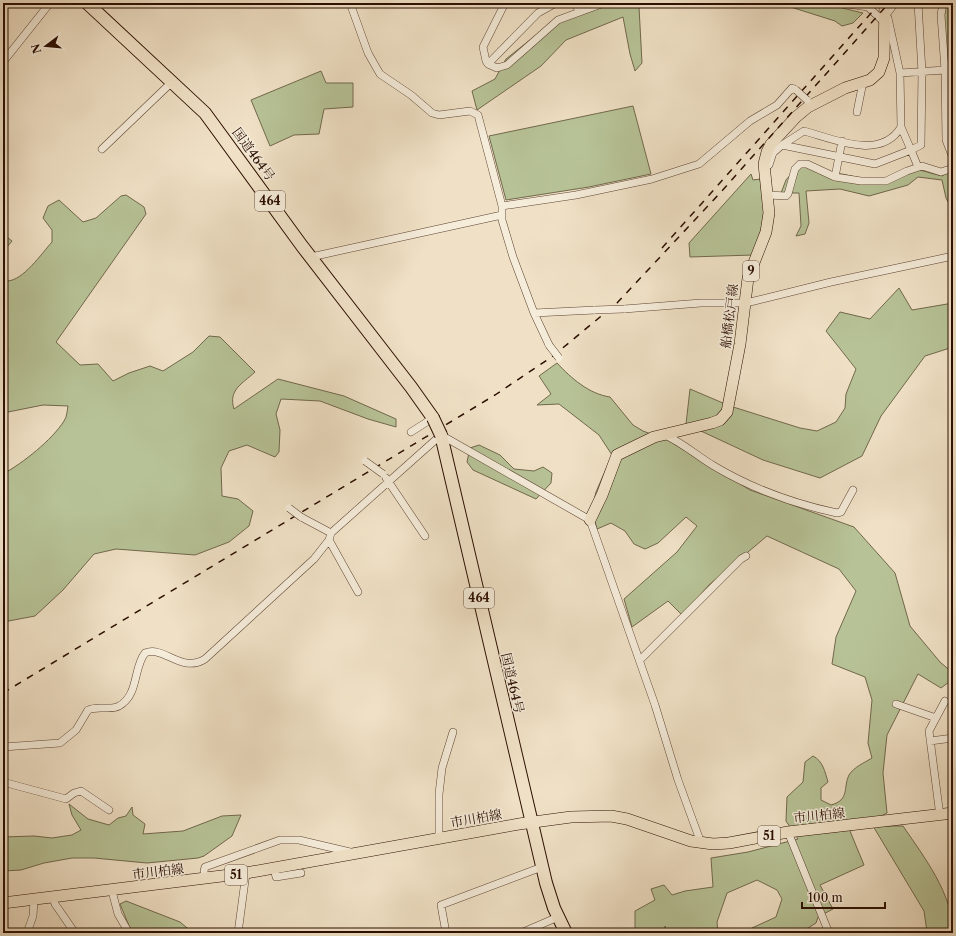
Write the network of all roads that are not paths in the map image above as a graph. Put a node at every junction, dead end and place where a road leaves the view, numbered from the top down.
1 (50, 3) edge
2 (87, 3) edge
3 (350, 3) edge
4 (505, 3) edge
5 (556, 3) edge
6 (575, 3) edge
7 (604, 3) edge
8 (841, 3) edge
9 (896, 3) edge
10 (918, 3) edge
11 (943, 3) edge
12 (579, 11) junction
13 (885, 14) edge
14 (3, 62) edge
15 (488, 64) junction
16 (945, 70) junction
17 (900, 72) junction
18 (922, 72) junction
19 (172, 81) junction
20 (863, 82) junction
21 (823, 99) junction
22 (856, 112) dead end
23 (901, 127) junction
24 (842, 142) junction
25 (782, 145) junction
26 (102, 149) dead end
27 (911, 150) junction
28 (839, 156) junction
29 (953, 158) edge
30 (953, 164) edge
31 (918, 167) junction
32 (766, 172) junction
33 (835, 176) junction
34 (769, 195) junction
35 (502, 206) junction
36 (502, 215) junction
37 (953, 256) edge
38 (311, 257) junction
39 (746, 302) junction
40 (534, 314) junction
41 (559, 358) dead end
42 (433, 418) junction
43 (411, 432) dead end
44 (664, 434) junction
45 (441, 435) junction
46 (365, 461) dead end
47 (389, 481) junction
48 (853, 490) dead end
49 (289, 508) dead end
50 (590, 520) junction
51 (330, 536) junction
52 (425, 536) dead end
53 (746, 556) dead end
54 (358, 592) dead end
55 (640, 660) junction
56 (946, 701) dead end
57 (896, 704) dead end
58 (936, 718) junction
59 (453, 732) dead end
60 (953, 738) edge
61 (930, 741) junction
62 (3, 748) edge
63 (3, 782) edge
64 (109, 810) dead end
65 (953, 813) edge
66 (940, 816) junction
67 (532, 822) junction
68 (788, 832) junction
69 (439, 839) junction
70 (701, 843) junction
71 (360, 853) junction
72 (215, 863) junction
73 (542, 867) junction
74 (274, 868) junction
75 (217, 872) dead end
76 (246, 873) junction
77 (301, 873) dead end
78 (205, 879) junction
79 (112, 891) junction
80 (53, 898) junction
81 (34, 900) junction
82 (3, 903) edge
83 (558, 918) junction
84 (27, 933) edge
85 (75, 933) edge
86 (129, 933) edge
87 (238, 933) edge
88 (446, 933) edge
89 (521, 933) edge
90 (566, 933) edge
91 (829, 933) edge

1 - 14 street
2 - 19 highway, 国道464号 / 464
3 - 35 street
4 - 15 street
5 - 15 street
6 - 12 street
7 - 12 street
8 - 13 street
9 - 13 street
10 - 18 street
11 - 16 street
12 - 15 street
13 - 17 street
13 - 20 main road, 船橋松戸線 / 9
16 - 18 street
16 - 29 street
17 - 18 street
17 - 23 street
18 - 27 street
19 - 26 street
19 - 38 highway, 国道464号 / 464
20 - 21 main road, 船橋松戸線 / 9
20 - 22 street
21 - 32 main road, 船橋松戸線 / 9
21 - 35 street, bridge
23 - 24 street
23 - 27 street
24 - 25 street
24 - 28 street
25 - 28 street
25 - 32 street
27 - 28 street
27 - 31 street
28 - 33 street
30 - 31 street
31 - 33 street
32 - 34 main road, 船橋松戸線 / 9
33 - 34 street
34 - 39 main road, 船橋松戸線 / 9
35 - 36 street
36 - 38 street
36 - 40 street
37 - 39 street
38 - 42 highway, 国道464号 / 464
39 - 40 street, bridge
39 - 44 main road, 船橋松戸線 / 9
40 - 41 street, bridge
42 - 43 street
42 - 45 highway, 464, bridge
44 - 48 street
44 - 50 main road, 船橋松戸線 / 9
45 - 47 street
45 - 50 street
45 - 67 highway, 国道464号 / 464
46 - 47 street, bridge
47 - 51 street
47 - 52 street
49 - 51 street, bridge
50 - 55 street
51 - 54 street
51 - 62 street
53 - 55 street
55 - 70 street
56 - 58 street
57 - 58 street
58 - 61 street
59 - 69 street
60 - 61 street
61 - 66 street
63 - 64 street
65 - 66 main road, 市川柏線 / 51
66 - 68 main road, 市川柏線 / 51
67 - 69 main road, 市川柏線 / 51
67 - 70 main road, 市川柏線 / 51
67 - 73 highway, 国道464号 / 464
68 - 70 main road, 市川柏線 / 51
68 - 91 street
69 - 71 main road, 市川柏線 / 51
71 - 72 street
71 - 74 main road, 市川柏線 / 51
72 - 75 street
72 - 78 street
73 - 83 highway, 国道464号 / 464
73 - 88 street
74 - 76 main road, 市川柏線 / 51
74 - 77 street
76 - 78 main road, 市川柏線 / 51
76 - 87 street
78 - 79 main road, 市川柏線 / 51
79 - 80 main road, 市川柏線 / 51
79 - 86 street
80 - 81 main road, 市川柏線 / 51
80 - 85 street
81 - 82 main road, 市川柏線 / 51
81 - 84 street
83 - 89 street
83 - 90 highway, 国道464号 / 464

